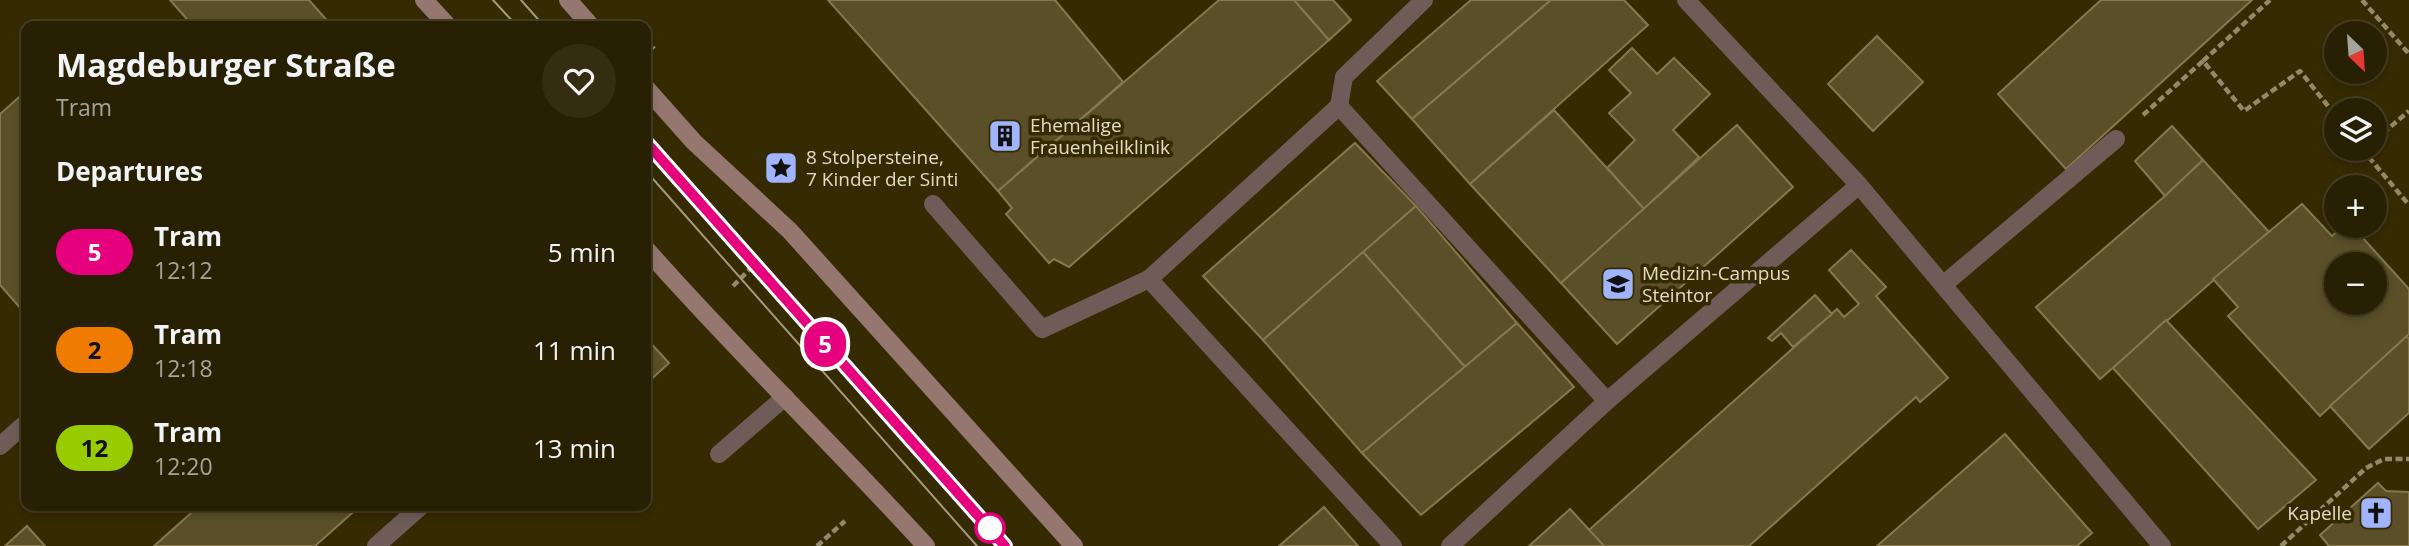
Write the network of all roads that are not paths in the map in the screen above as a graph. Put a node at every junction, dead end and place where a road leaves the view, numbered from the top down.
1 (424, 0) edge
2 (568, 0) edge
3 (1686, 0) edge
4 (1422, 1) edge
5 (443, 21) edge
6 (587, 21) edge
7 (651, 94) edge
8 (1339, 106) junction
9 (2116, 139) road end
10 (1859, 185) junction
11 (933, 204) dead end
12 (651, 255) edge
13 (1149, 279) junction
14 (1943, 285) junction
15 (785, 397) junction
16 (1607, 401) junction
17 (21, 427) edge
18 (0, 446) edge
19 (719, 454) dead end
20 (415, 511) edge
21 (376, 546) edge
22 (926, 546) edge
23 (1074, 546) edge
24 (1392, 546) edge
25 (1450, 546) edge
26 (2162, 546) edge

1 - 5 street
2 - 6 street
3 - 10 lane
4 - 8 lane
7 - 23 street
8 - 13 lane
8 - 16 lane
9 - 14 lane
10 - 14 lane
10 - 16 lane
11 - 13 lane
12 - 15 street
13 - 24 lane
14 - 26 lane
15 - 19 lane
15 - 22 street
16 - 25 lane
17 - 18 lane
20 - 21 lane

